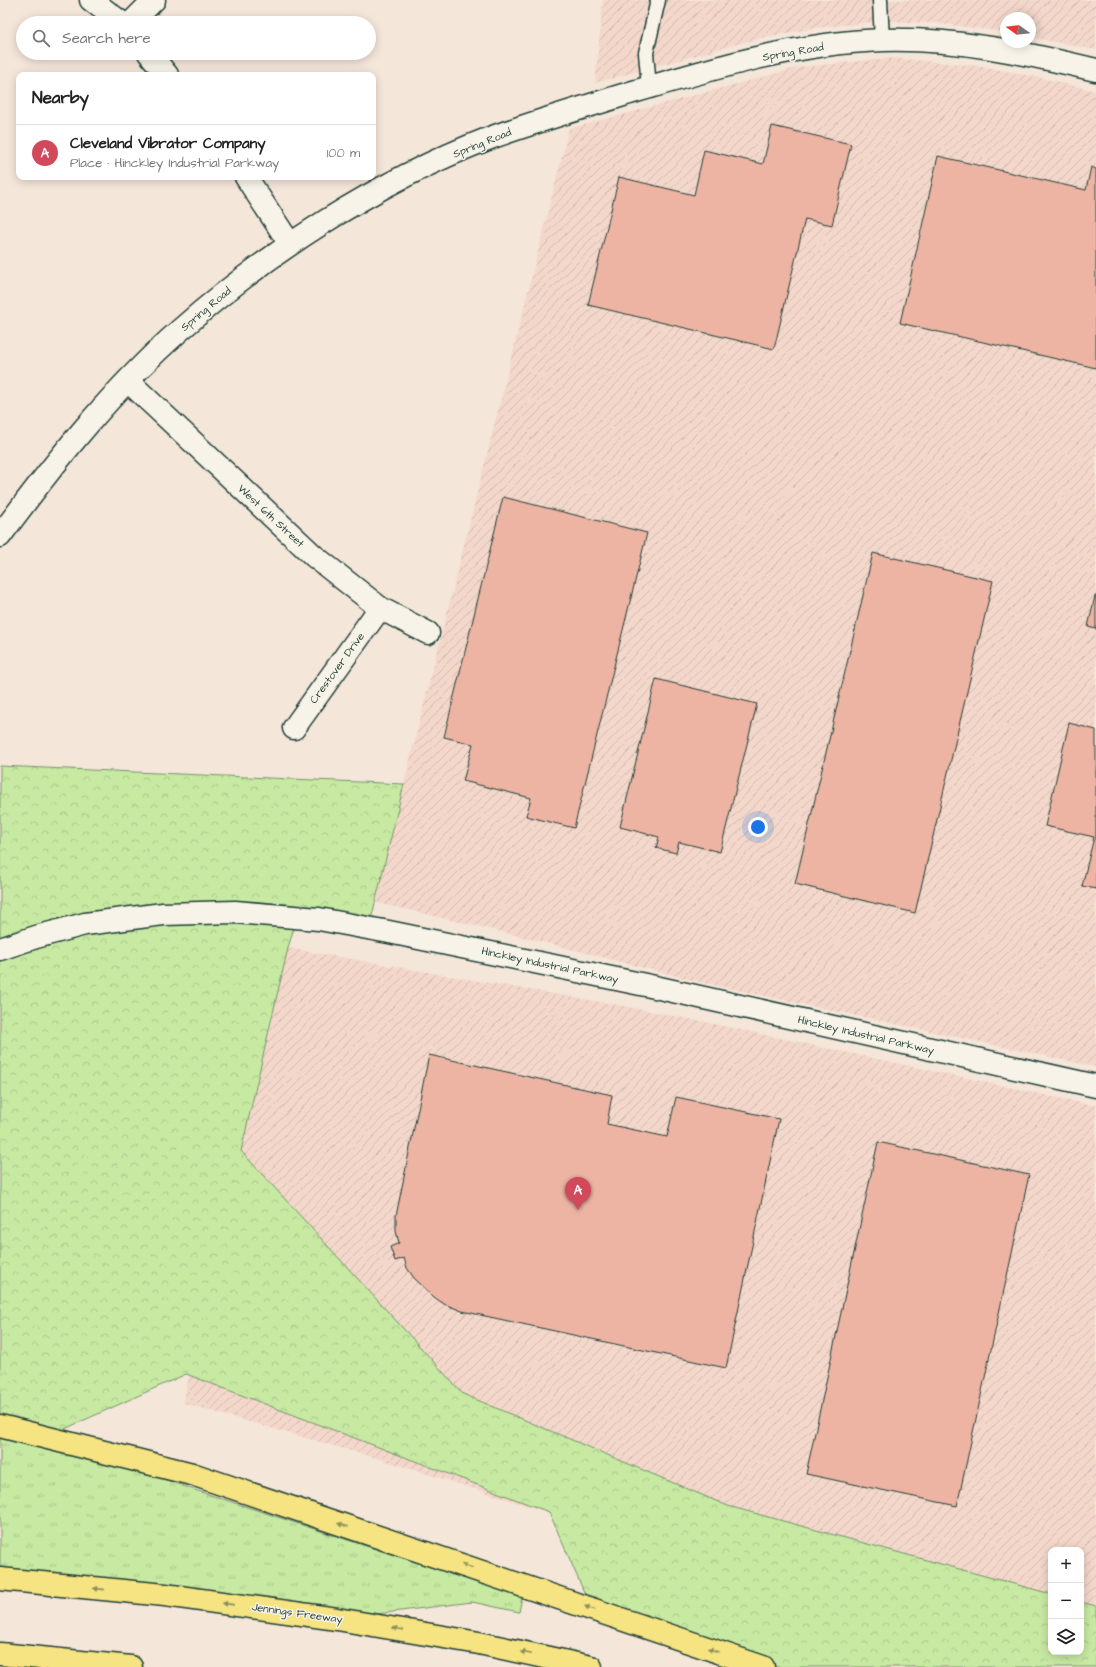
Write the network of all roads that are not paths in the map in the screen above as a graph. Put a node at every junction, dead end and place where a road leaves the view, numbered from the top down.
1 (92, 0) edge
2 (154, 0) edge
3 (658, 0) edge
4 (880, 0) edge
5 (113, 16) edge
6 (138, 16) edge
7 (882, 40) junction
8 (155, 60) edge
9 (1096, 70) edge
10 (165, 72) edge
11 (649, 88) junction
12 (248, 180) edge
13 (290, 244) junction
14 (128, 380) junction
15 (0, 536) edge
16 (380, 608) junction
17 (428, 634) dead end
18 (294, 728) dead end
19 (0, 949) edge
20 (1096, 1086) edge
21 (0, 1426) edge
22 (0, 1579) edge
23 (0, 1654) edge
24 (132, 1667) edge
25 (591, 1667) edge
26 (763, 1667) edge

1 - 5 street
2 - 6 street
3 - 11 lane
4 - 7 lane
7 - 9 street, Spring Road
7 - 11 street, Spring Road
8 - 10 street
11 - 13 street, Spring Road
12 - 13 street
13 - 14 street, Spring Road
14 - 15 street, Spring Road
14 - 16 street, West 6th Street
16 - 17 street, West 6th Street
16 - 18 street, Crestover Drive
19 - 20 street, Hinckley Industrial Parkway
26 -> 21 highway
25 -> 22 highway, Jennings Freeway
23 - 24 highway

